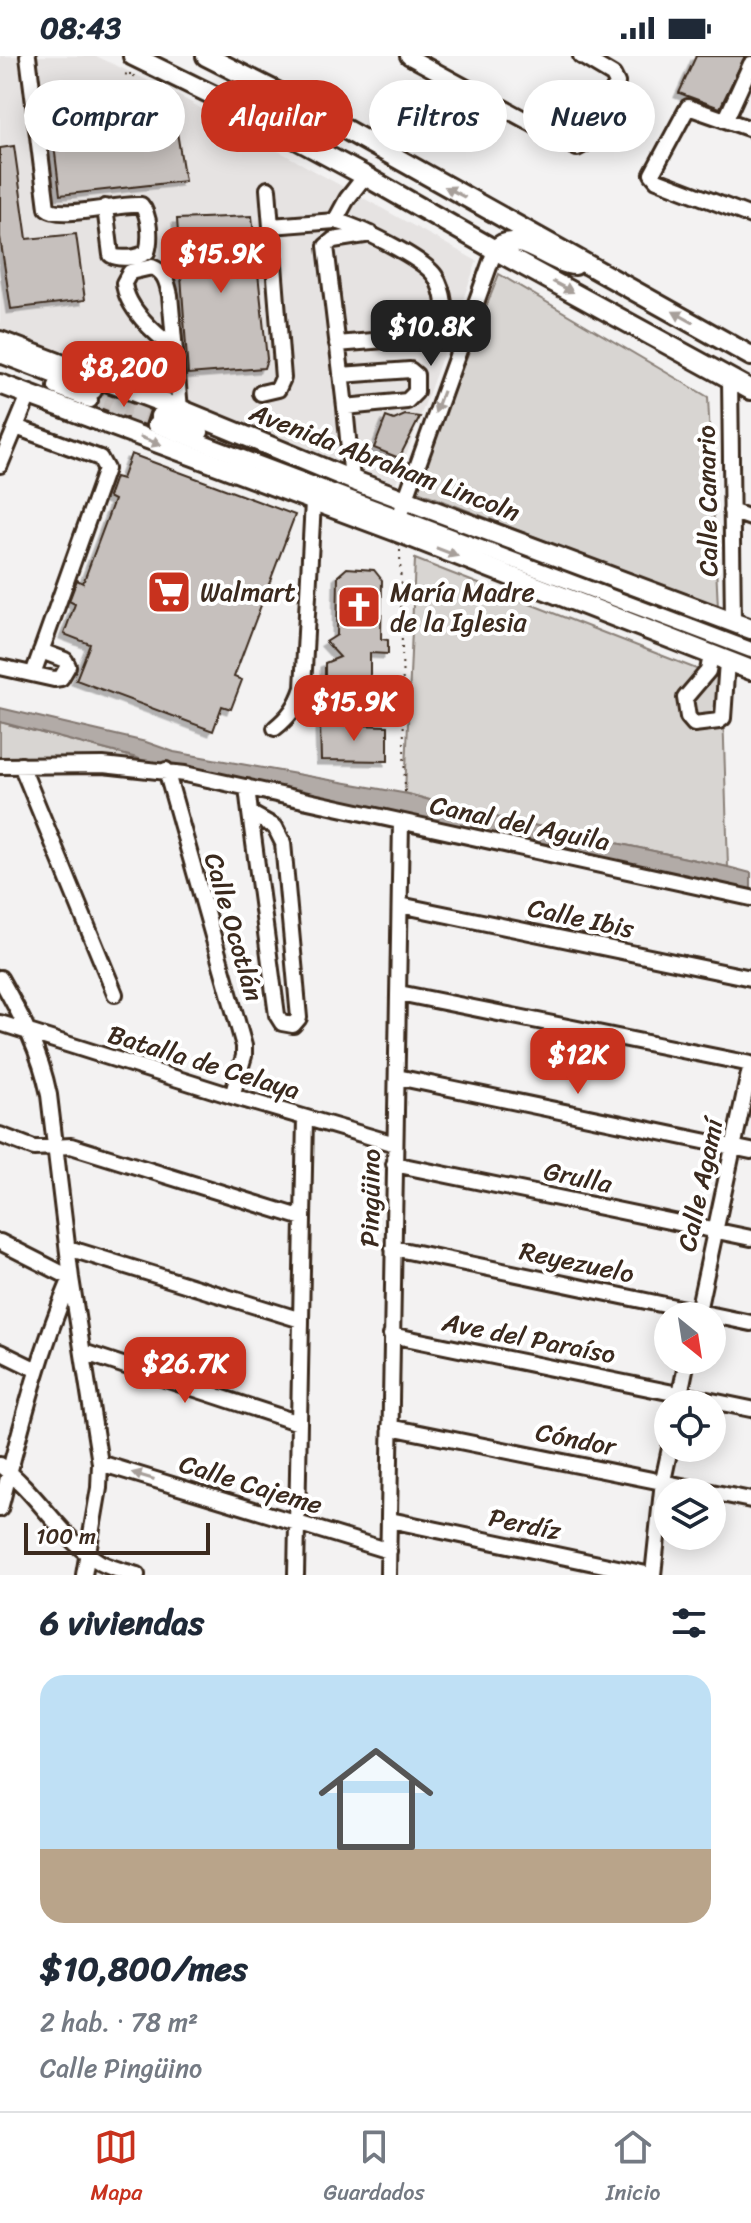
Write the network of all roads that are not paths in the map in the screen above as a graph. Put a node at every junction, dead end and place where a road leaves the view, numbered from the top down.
1 (28, 56) edge
2 (133, 56) edge
3 (206, 56) edge
4 (408, 56) edge
5 (591, 58) edge
6 (751, 64) edge
7 (31, 80) edge
8 (726, 119) junction
9 (751, 129) edge
10 (40, 152) edge
11 (365, 176) junction
12 (268, 189) dead end
13 (105, 207) dead end
14 (751, 216) edge
15 (335, 221) junction
16 (271, 226) junction
17 (371, 234) junction
18 (495, 250) junction
19 (586, 264) junction
20 (0, 341) edge
21 (337, 344) junction
22 (174, 347) junction
23 (0, 355) edge
24 (751, 356) edge
25 (0, 365) edge
26 (341, 375) junction
27 (730, 378) junction
28 (0, 384) edge
29 (751, 390) edge
30 (261, 393) dead end
31 (29, 395) junction
32 (345, 407) junction
33 (180, 409) junction
34 (157, 421) tunnel mouth
35 (16, 427) junction
36 (0, 465) edge
37 (352, 480) junction
38 (313, 502) junction
39 (731, 511) junction
40 (402, 515) junction
41 (751, 518) edge
42 (733, 622) junction
43 (751, 629) edge
44 (751, 643) edge
45 (751, 650) edge
46 (41, 651) junction
47 (0, 667) edge
48 (751, 670) edge
49 (33, 674) junction
50 (275, 728) dead end
51 (21, 765) junction
52 (0, 766) edge
53 (166, 770) junction
54 (247, 787) junction
55 (250, 813) junction
56 (401, 822) junction
57 (751, 898) edge
58 (400, 905) junction
59 (265, 923) junction
60 (290, 924) junction
61 (0, 978) edge
62 (751, 978) edge
63 (399, 993) junction
64 (115, 994) dead end
65 (0, 1023) edge
66 (32, 1035) junction
67 (751, 1064) edge
68 (397, 1077) junction
69 (232, 1096) junction
70 (305, 1118) junction
71 (0, 1135) edge
72 (395, 1144) junction
73 (54, 1145) junction
74 (732, 1147) junction
75 (751, 1151) edge
76 (394, 1164) junction
77 (303, 1218) junction
78 (715, 1230) junction
79 (751, 1238) edge
80 (0, 1242) edge
81 (68, 1248) junction
82 (393, 1248) junction
83 (71, 1278) junction
84 (700, 1302) edge
85 (654, 1305) edge
86 (726, 1319) edge
87 (301, 1320) junction
88 (751, 1323) edge
89 (391, 1335) junction
90 (0, 1352) edge
91 (83, 1352) junction
92 (37, 1370) junction
93 (654, 1393) edge
94 (726, 1406) edge
95 (751, 1409) edge
96 (299, 1423) junction
97 (390, 1427) junction
98 (100, 1463) junction
99 (5, 1468) edge
100 (654, 1479) edge
101 (726, 1495) edge
102 (751, 1500) edge
103 (0, 1509) edge
104 (390, 1520) junction
105 (298, 1523) junction
106 (655, 1550) edge
107 (389, 1551) junction
108 (89, 1555) junction
109 (84, 1575) edge
110 (137, 1575) edge
111 (296, 1575) edge
112 (388, 1575) edge
113 (652, 1575) edge

1 - 7 street
2 - 11 main road
19 -> 3 main road
4 - 5 street
6 - 8 street
8 - 9 street
8 - 14 street
10 - 13 street
11 - 15 street
11 - 18 main road
12 - 16 street
15 - 16 street
15 - 17 street
16 - 30 street
17 - 21 street
17 - 21 street
18 - 19 main road
18 -> 27 main road
18 -> 40 street
24 -> 19 main road
20 - 33 main road, Avenida Abraham Lincoln
21 - 26 street
22 - 22 street
22 - 33 street
23 - 25 street
26 - 32 street
26 - 32 street
27 - 29 main road
27 - 39 street, Calle Canario
28 - 31 main road
31 - 35 street
31 -> 38 main road
32 - 37 street
33 - 37 main road, Avenida Abraham Lincoln
34 - 40 street
35 - 36 street
35 - 46 street
37 - 40 main road, Avenida Abraham Lincoln
38 - 40 main road
38 - 50 street
39 - 41 street
39 - 42 street, Calle Canario
40 - 42 main road, Avenida Abraham Lincoln
40 - 44 street
40 - 45 street
40 -> 48 main road
42 - 43 main road, Avenida Abraham Lincoln
46 - 49 street
46 - 49 street
47 - 49 street
51 - 52 street, Canal del Aguila
51 - 53 street, Canal del Aguila
51 - 64 street
53 - 54 street, Canal del Aguila
53 - 69 street, Calle Ocotlán
54 - 55 street
54 - 56 street, Canal del Aguila
55 - 59 street
55 - 60 street
56 - 57 street, Canal del Aguila
56 - 58 street, Pingüino
58 - 62 street, Calle Ibis
58 - 63 street, Pingüino
59 - 60 street
59 - 60 street
61 - 66 street
63 - 67 street
63 - 68 street, Pingüino
65 - 66 street, Batalla de Celaya
66 - 69 street, Batalla de Celaya
66 - 73 street
67 - 74 street, Calle Agamí
68 - 72 street, Pingüino
68 - 74 street
69 - 70 street, Batalla de Celaya
70 - 72 street, Batalla de Celaya
70 - 77 street
71 - 73 street
72 - 76 street, Pingüino
73 - 77 street
73 - 81 street
74 - 75 street
74 - 78 street, Calle Agamí
76 - 78 street, Grulla
76 - 82 street, Pingüino
77 - 87 street
78 - 79 street, Grulla
78 - 84 street, Calle Agamí
80 - 83 street
81 - 83 street
81 - 87 street
82 - 85 street, Reyezuelo
82 - 89 street, Pingüino
83 - 91 street
83 - 92 street
86 - 88 street, Reyezuelo
87 - 96 street
89 - 93 street, Ave del Paraíso
89 - 97 street, Pingüino
90 - 92 street
91 - 96 street
91 - 98 street
92 - 99 street
94 - 95 street, Ave del Paraíso
96 - 105 street
97 - 100 street, Cóndor
97 - 104 street, Pingüino
105 -> 98 street, Calle Cajeme
98 - 108 street
99 - 103 street
99 - 108 street
101 - 102 street, Cóndor
104 - 107 street, Pingüino
104 - 113 street, Perdíz
105 - 107 street, Calle Cajeme
105 - 111 street
106 - 113 street
107 - 112 street, Pingüino
108 - 109 street
108 - 110 street

